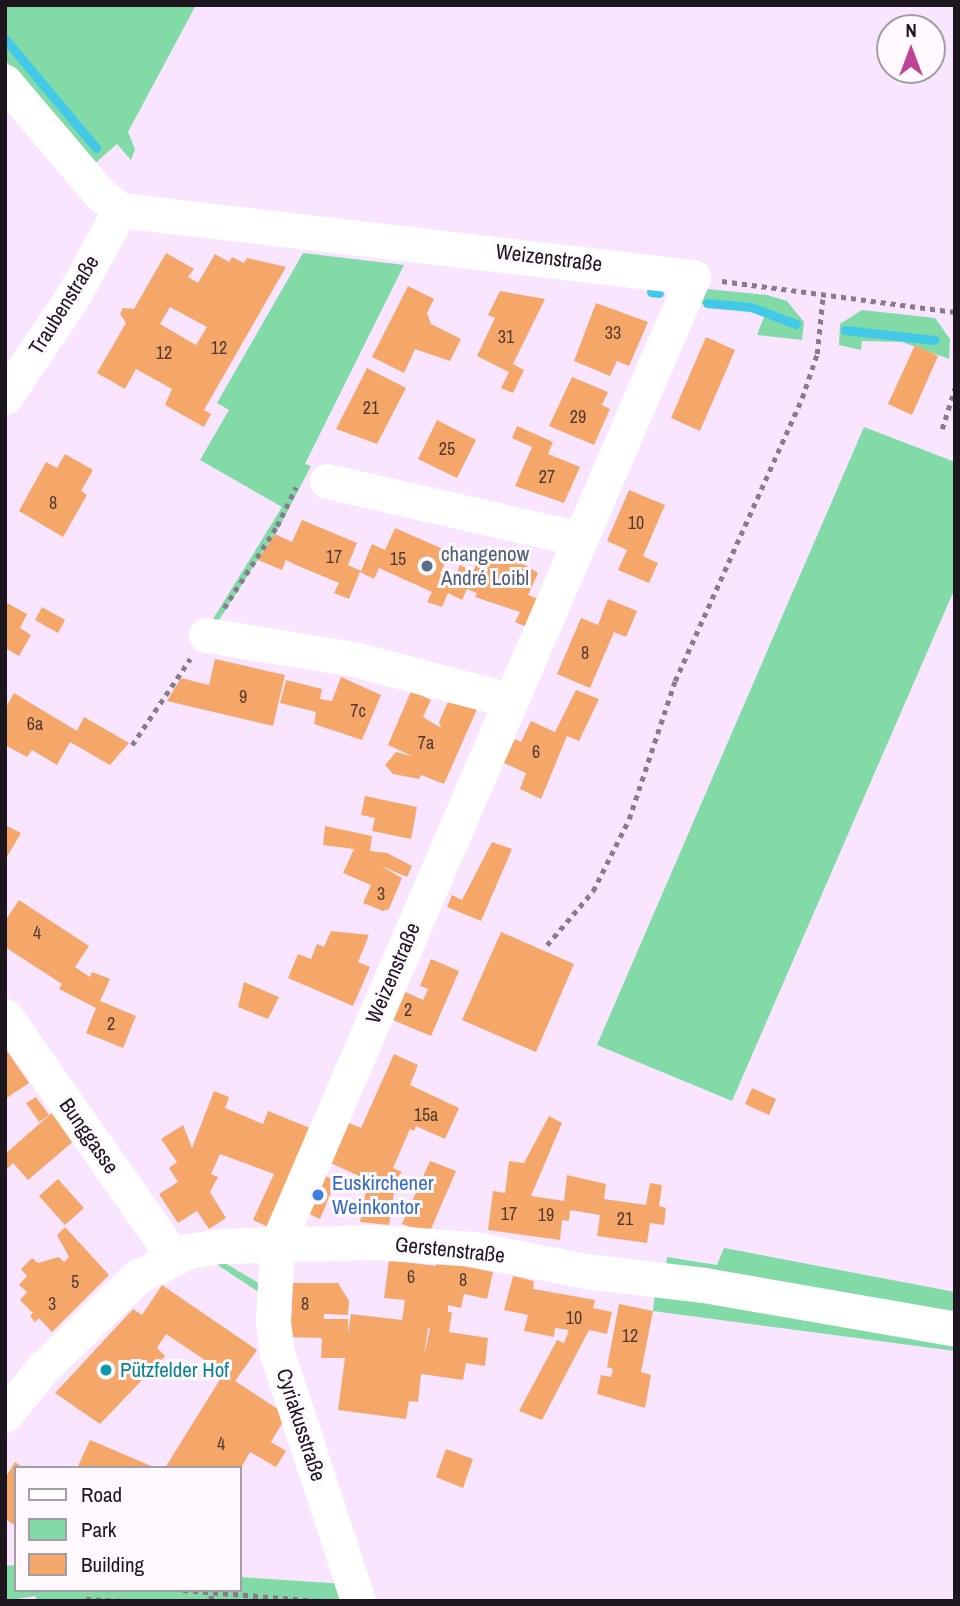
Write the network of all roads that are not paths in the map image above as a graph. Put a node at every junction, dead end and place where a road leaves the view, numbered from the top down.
1 (5, 82) edge
2 (120, 210) junction
3 (5, 397) edge
4 (343, 493) road end
5 (580, 539) junction
6 (206, 635) road end
7 (509, 701) junction
8 (5, 1016) edge
9 (277, 1245) junction
10 (174, 1257) junction
11 (955, 1329) edge
12 (17, 1377) edge
13 (5, 1415) edge
14 (358, 1601) edge

1 - 2 street
2 - 3 street, Traubenstraße
2 - 5 street, Weizenstraße
4 - 5 street
5 - 7 street, Weizenstraße
6 - 7 street
7 - 9 street, Weizenstraße
8 - 10 street, Bunggasse
9 - 10 street, Gerstenstraße
9 - 11 street, Gerstenstraße
9 - 14 street, Cyriakusstraße
10 - 12 street, Gerstenstraße
12 - 13 street, Gerstenstraße

